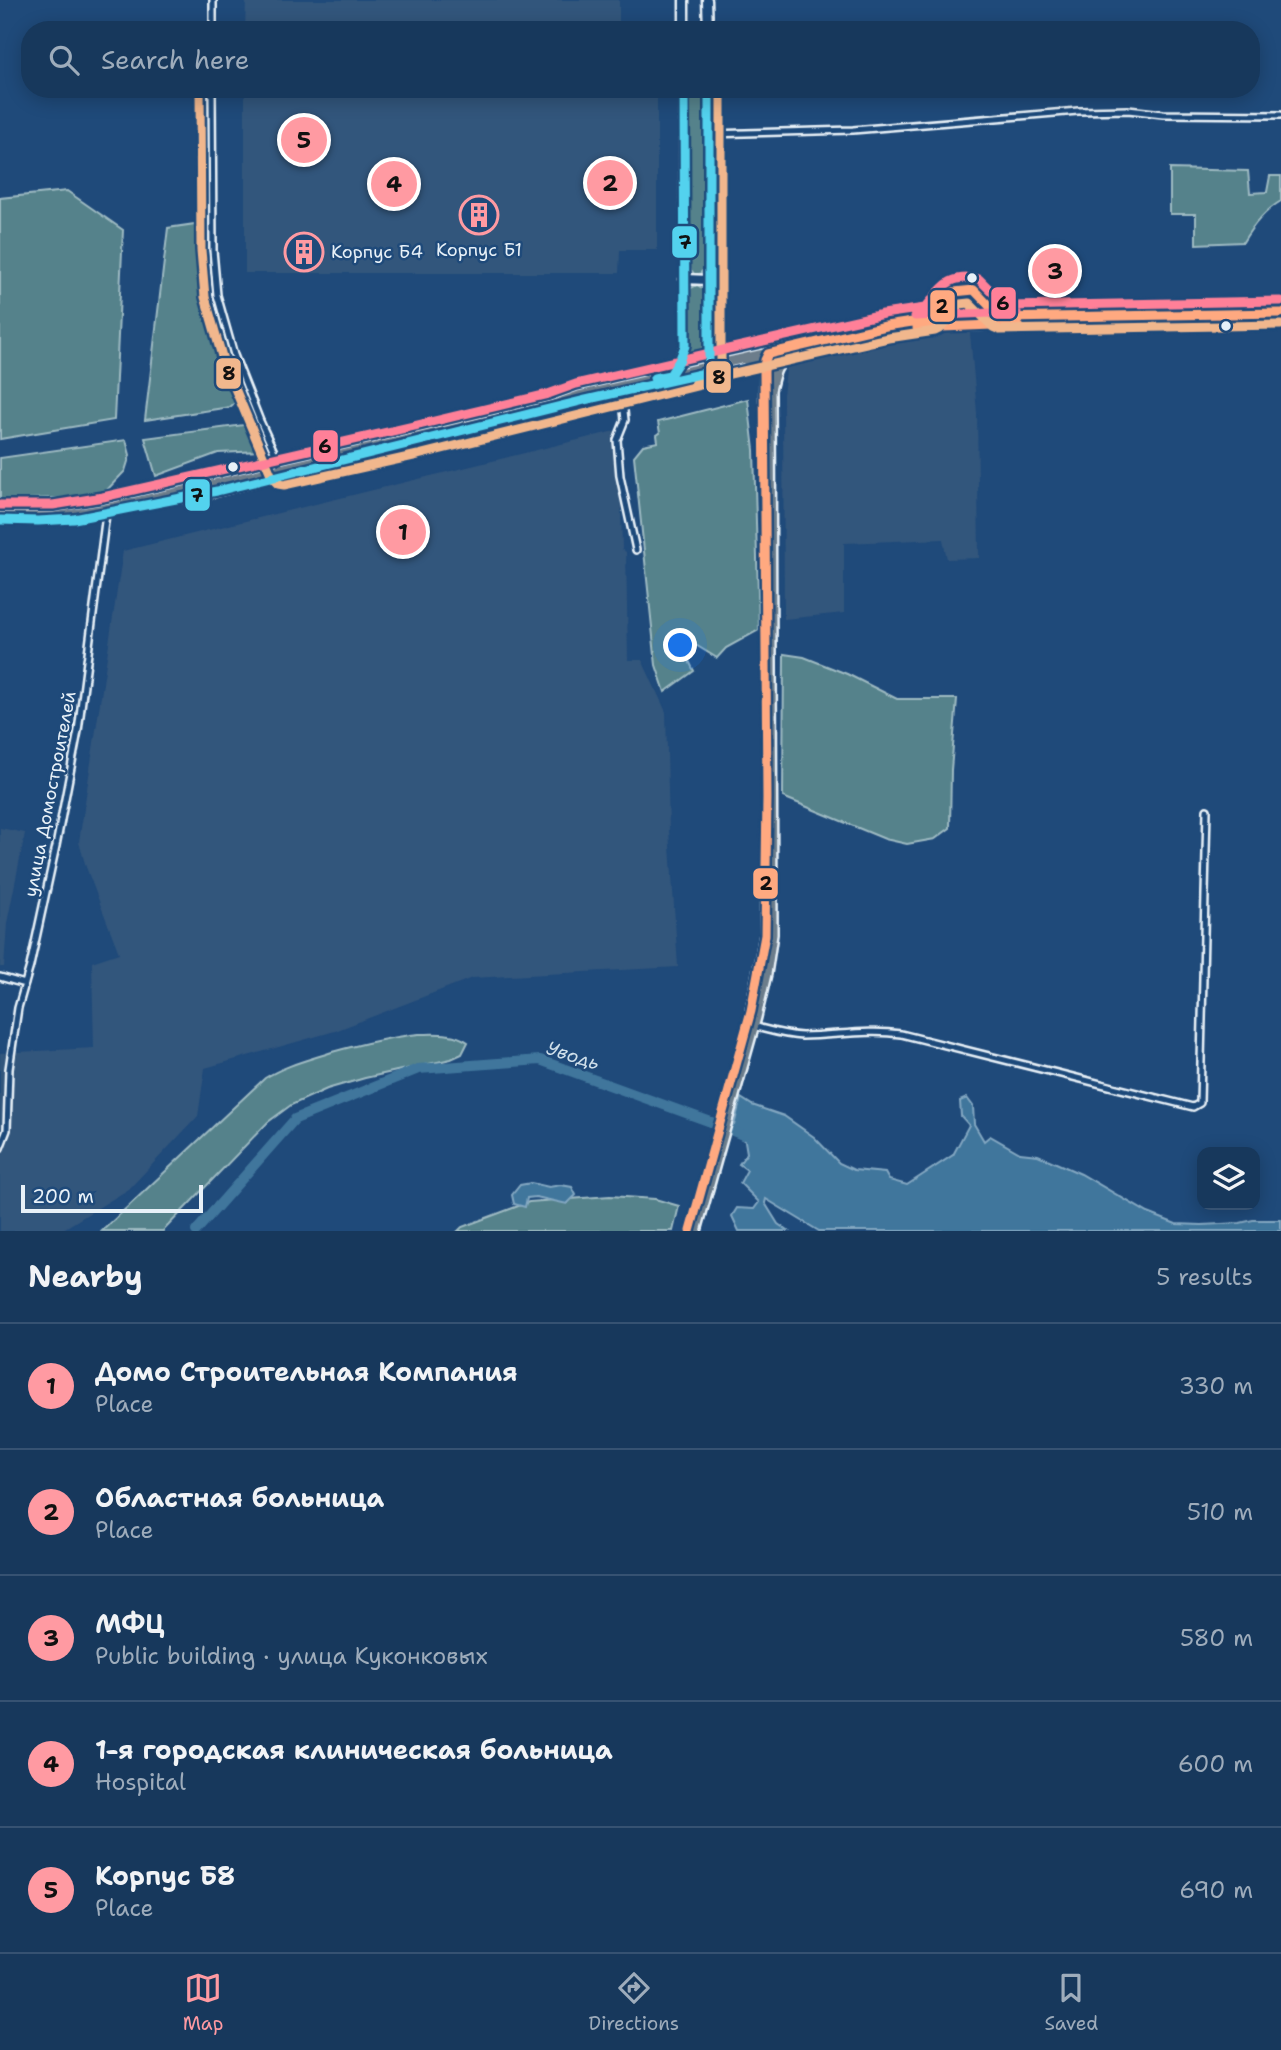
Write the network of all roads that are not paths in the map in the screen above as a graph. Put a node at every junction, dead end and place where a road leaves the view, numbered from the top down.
1 (213, 0) edge
2 (684, 0) edge
3 (707, 0) edge
4 (213, 21) edge
5 (684, 21) edge
6 (708, 21) edge
7 (212, 98) edge
8 (684, 98) edge
9 (709, 98) edge
10 (1281, 115) edge
11 (709, 134) junction
12 (684, 279) junction
13 (709, 280) junction
14 (1281, 313) edge
15 (1281, 319) edge
16 (708, 348) junction
17 (791, 354) junction
18 (769, 356) junction
19 (738, 361) junction
20 (709, 369) junction
21 (670, 375) junction
22 (767, 389) junction
23 (622, 392) junction
24 (283, 471) junction
25 (105, 512) junction
26 (0, 519) edge
27 (636, 550) dead end
28 (1207, 810) dead end
29 (0, 977) edge
30 (25, 984) junction
31 (751, 1025) junction
32 (0, 1068) edge
33 (9, 1069) junction
34 (0, 1148) edge
35 (717, 1148) junction
36 (690, 1231) edge
37 (696, 1231) edge

1 - 4 street
2 - 5 main road
3 - 6 main road
7 - 24 street
8 - 12 main road
9 - 11 main road
10 - 11 street
11 - 13 main road
12 - 13 main road
12 - 21 main road
13 - 16 main road
14 - 18 main road
15 - 17 main road
16 - 19 main road
16 - 20 main road
17 - 18 main road
17 - 22 main road
18 - 19 main road
18 - 22 main road
19 - 20 main road
19 - 22 main road
20 - 21 main road
20 - 23 main road
21 - 24 main road
22 - 31 main road
23 - 24 main road
23 - 27 street
24 - 25 main road
25 - 26 main road
25 - 30 street, улица Домостроителей
28 - 31 street
29 - 30 street
30 - 33 street, улица Домостроителей
31 - 35 main road
32 - 33 street
33 - 34 street, улица Домостроителей
35 - 36 main road
35 - 37 main road

